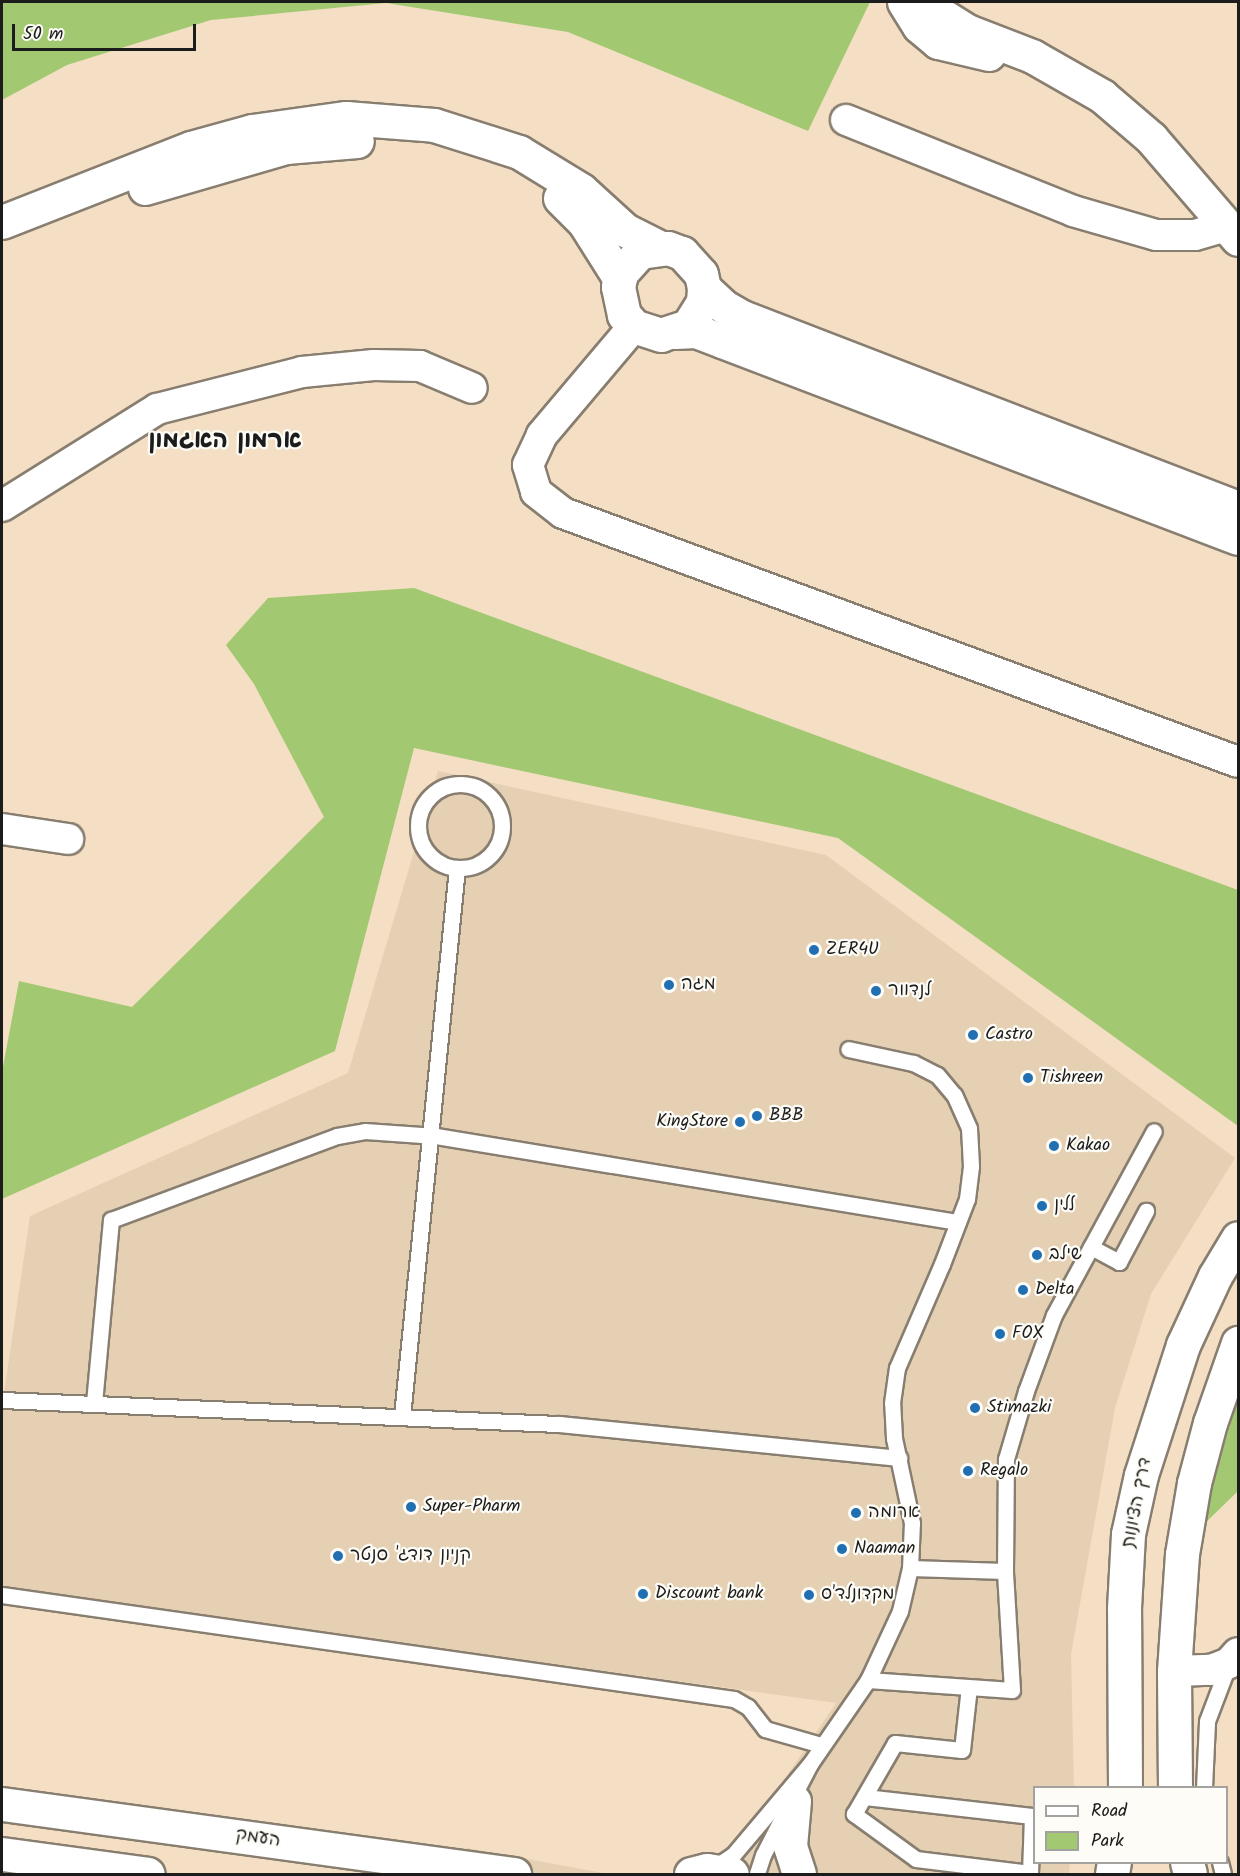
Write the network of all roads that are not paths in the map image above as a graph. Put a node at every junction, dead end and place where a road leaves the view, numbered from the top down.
1 (904, 2) edge
2 (932, 2) edge
3 (1032, 56) junction
4 (846, 120) dead end
5 (2, 222) edge
6 (1233, 233) edge
7 (2, 246) edge
8 (661, 248) junction
9 (620, 279) junction
10 (704, 288) junction
11 (634, 326) junction
12 (675, 332) junction
13 (472, 388) dead end
14 (2, 506) edge
15 (1239, 508) edge
16 (1239, 538) edge
17 (1239, 762) edge
18 (2, 829) edge
19 (68, 839) dead end
20 (458, 868) junction
21 (848, 1050) dead end
22 (1154, 1131) dead end
23 (430, 1136) junction
24 (1146, 1211) dead end
25 (958, 1222) junction
26 (1239, 1238) edge
27 (1091, 1247) junction
28 (1239, 1343) edge
29 (2, 1400) edge
30 (94, 1403) junction
31 (402, 1416) junction
32 (899, 1458) junction
33 (910, 1568) junction
34 (1005, 1572) junction
35 (2, 1595) edge
36 (1234, 1658) edge
37 (1174, 1671) junction
38 (868, 1680) junction
39 (969, 1687) junction
40 (821, 1745) junction
41 (810, 1764) junction
42 (1125, 1786) edge
43 (1175, 1786) edge
44 (1204, 1786) edge
45 (865, 1797) junction
46 (794, 1801) junction
47 (2, 1804) edge
48 (2, 1854) edge
49 (710, 1873) edge
50 (148, 1875) edge
51 (514, 1875) edge
52 (757, 1875) edge
53 (799, 1875) edge

1 - 3 main road
2 - 3 main road
3 - 6 main road
4 - 6 street
5 - 8 main road
7 - 9 main road
8 - 9 main road
8 - 10 main road
9 - 11 main road
10 - 12 main road
10 - 15 main road
11 - 12 main road
11 - 17 street
12 - 16 main road
13 - 14 street
18 - 19 street
20 - 20 lane
20 - 23 lane
21 - 25 lane
22 - 27 lane
23 - 25 lane
23 - 30 lane
23 - 31 lane
24 - 27 lane
25 - 32 lane
26 - 42 main road, דרך הציונות
27 - 34 lane
28 - 37 main road
29 - 30 lane
30 - 31 lane
31 - 32 lane
32 - 33 lane
33 - 34 lane
33 - 38 lane
34 - 39 lane
35 - 40 lane
36 - 37 street
36 - 44 lane
37 - 43 main road
38 - 39 lane
38 - 40 lane
39 - 45 lane
40 - 41 lane
41 - 46 lane
41 - 49 lane
45 - 45 lane
46 - 52 lane
46 - 53 main road
47 - 51 main road, העמק
48 - 50 main road

